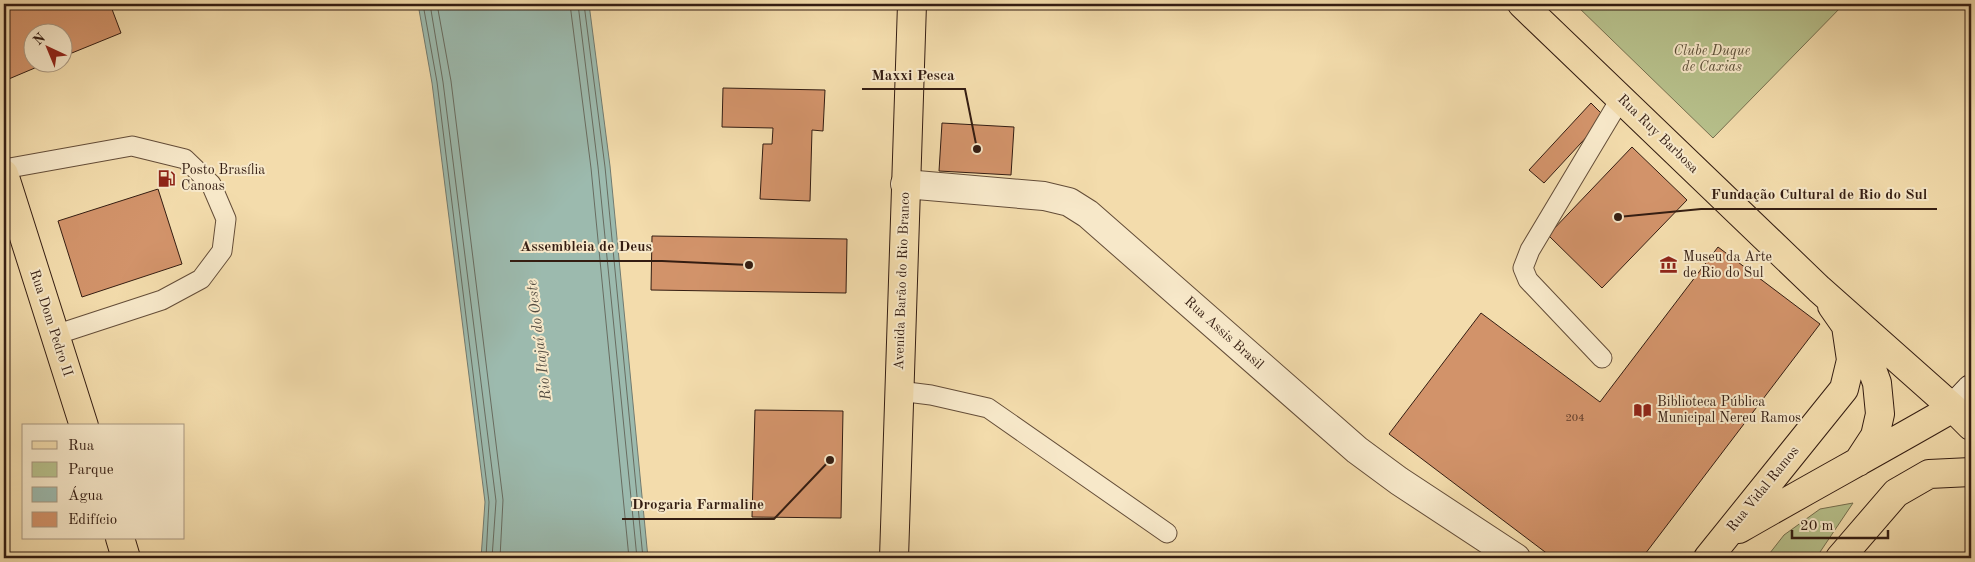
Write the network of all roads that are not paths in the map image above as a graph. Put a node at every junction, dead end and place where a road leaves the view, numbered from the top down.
1 (912, 4) edge
2 (1522, 4) edge
3 (1621, 98) junction
4 (4, 169) edge
5 (4, 174) edge
6 (905, 184) junction
7 (11, 224) edge
8 (1819, 288) junction
9 (1846, 326) junction
10 (55, 335) junction
11 (1602, 358) dead end
12 (899, 391) junction
13 (1965, 408) edge
14 (83, 424) edge
15 (1857, 464) junction
16 (1971, 472) edge
17 (1167, 534) dead end
18 (121, 540) edge
19 (1716, 548) edge
20 (126, 558) edge
21 (894, 558) edge
22 (1516, 558) edge
23 (1840, 558) edge

1 - 6 main road, Avenida Barão do Rio Branco
2 - 3 main road, Rua Ruy Barbosa
3 - 8 main road, Rua Ruy Barbosa
3 - 11 lane
4 - 10 lane
5 - 7 main road, Rua Dom Pedro II
6 - 12 main road, Avenida Barão do Rio Branco
6 - 22 street, Rua Assis Brasil
7 - 10 main road, Rua Dom Pedro II
8 - 9 main road, Rua Vidal Ramos
8 - 13 main road, Rua Ruy Barbosa
9 - 15 main road
9 - 19 main road, Rua Vidal Ramos
10 - 14 main road, Rua Dom Pedro II
12 - 17 lane
12 - 21 main road, Avenida Barão do Rio Branco
13 - 15 main road
15 - 19 main road
16 - 23 main road
18 - 20 main road

